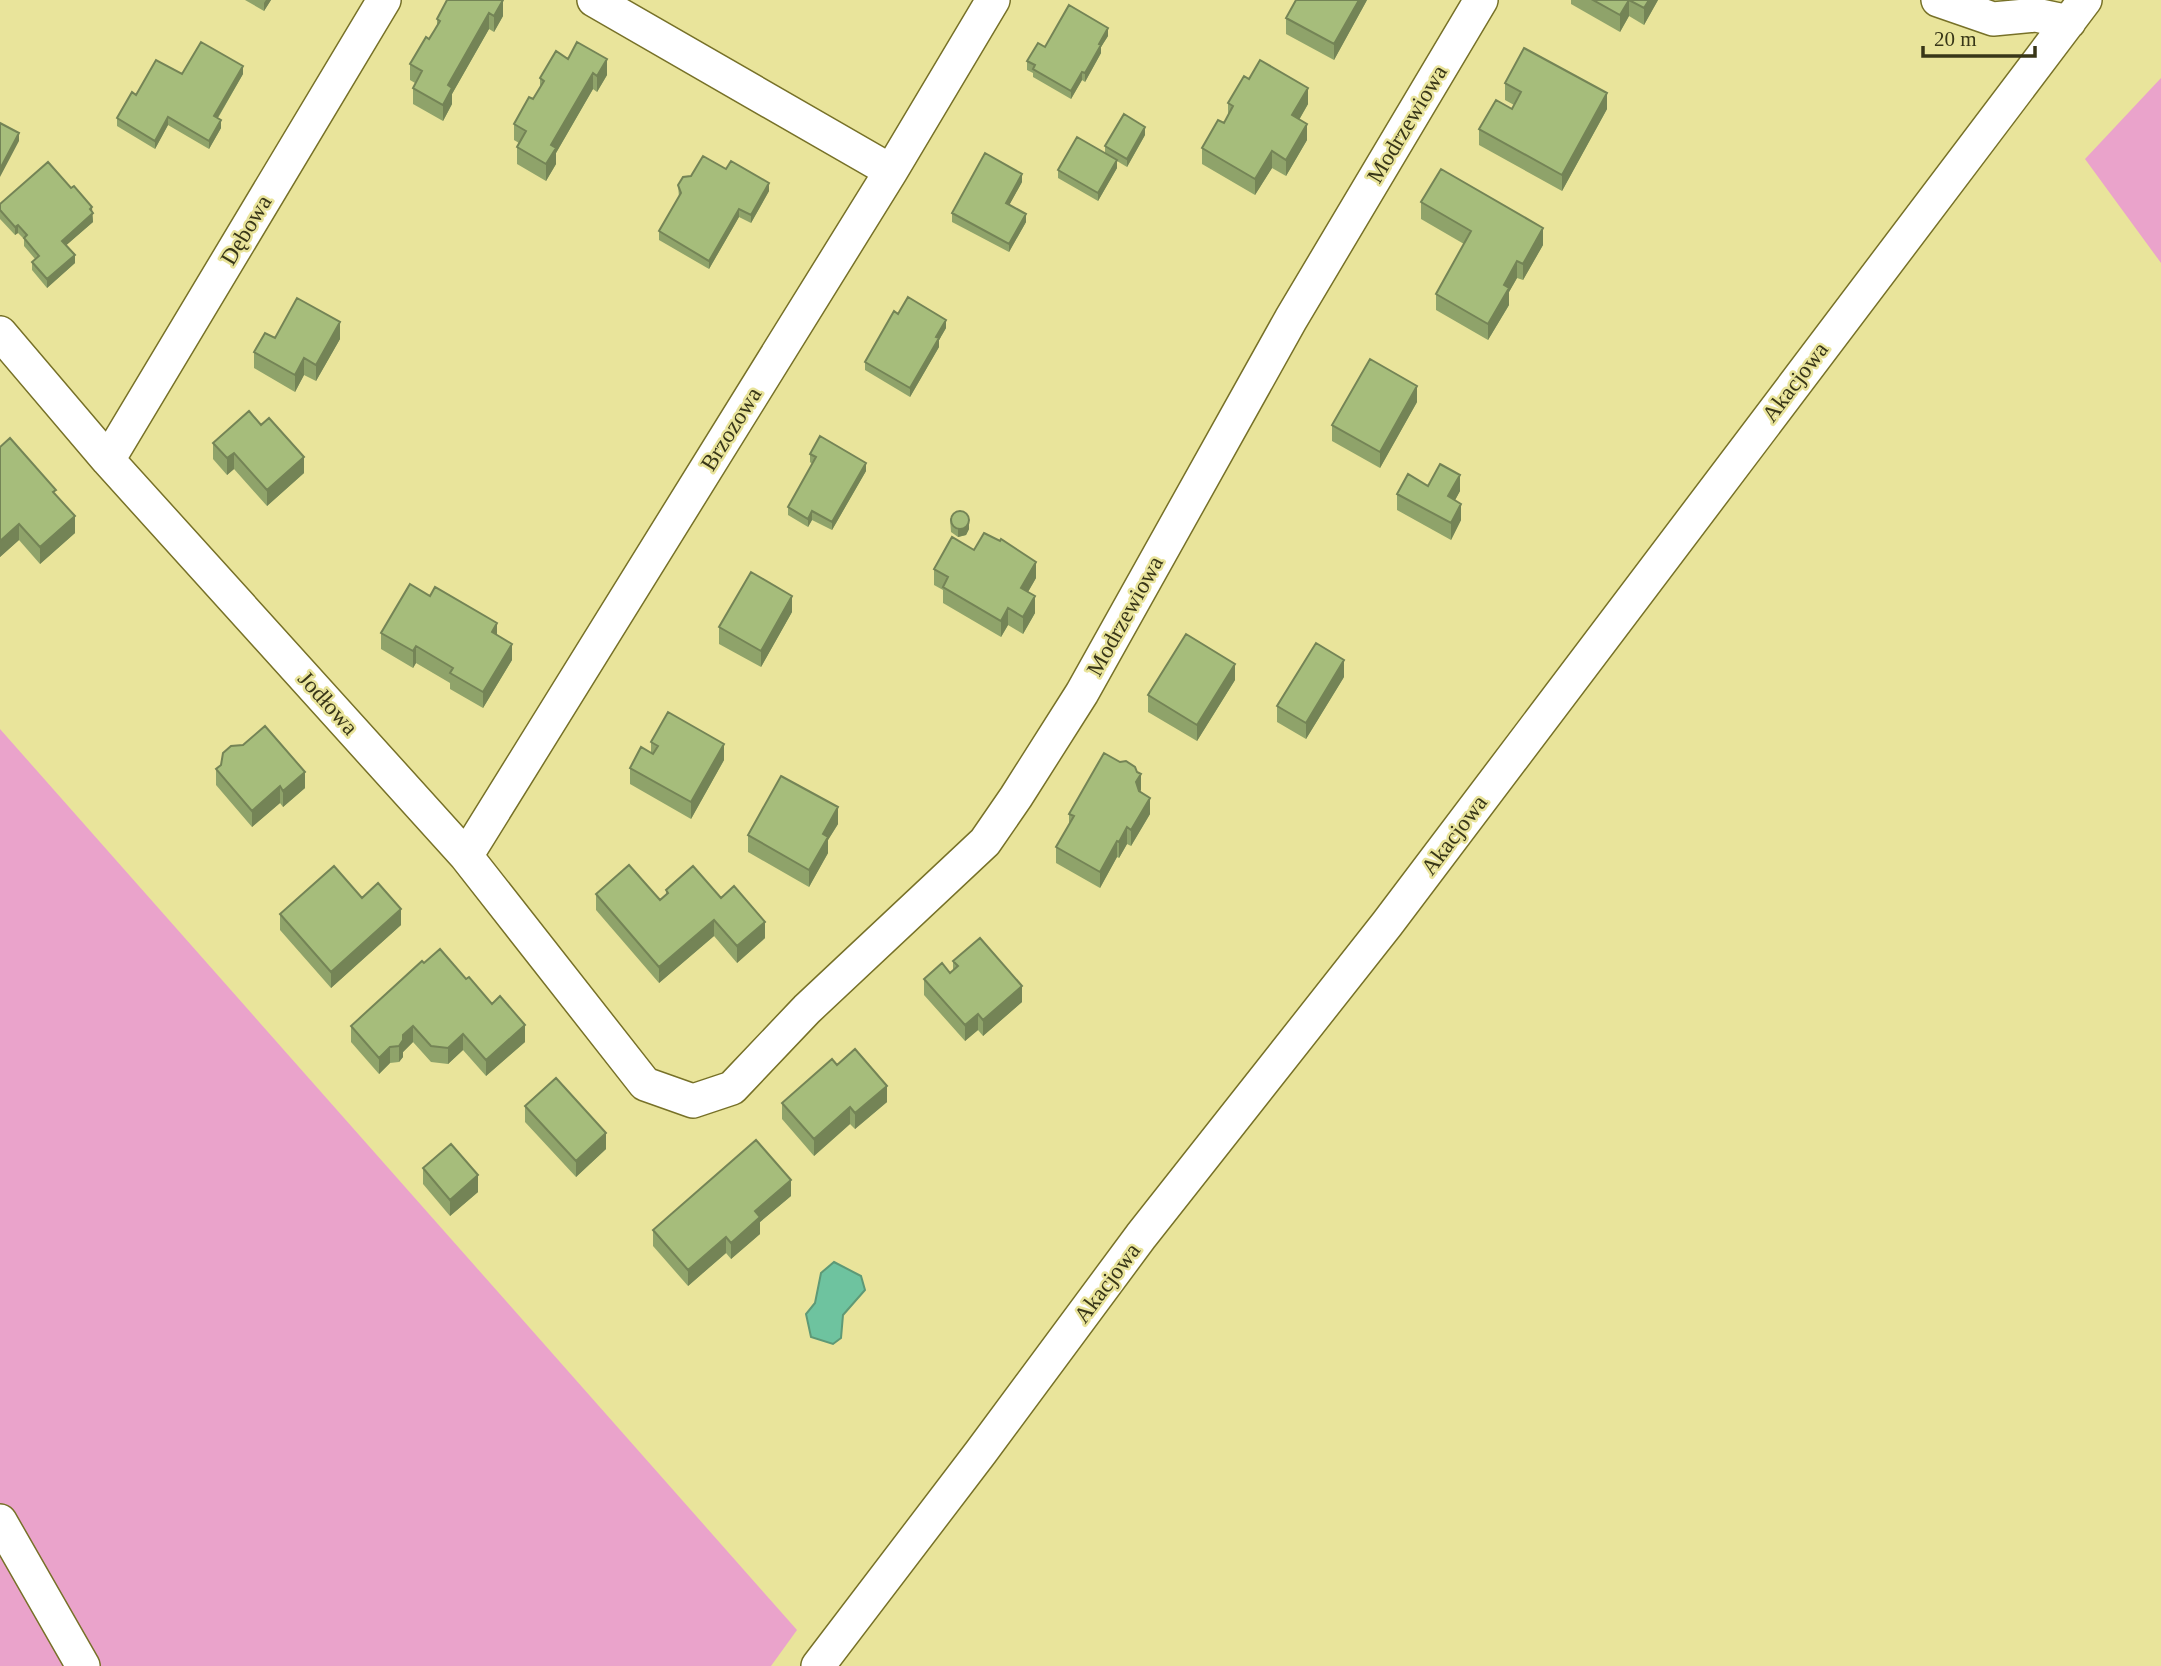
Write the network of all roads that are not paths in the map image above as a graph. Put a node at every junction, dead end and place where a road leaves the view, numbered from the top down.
1 (384, 0) edge
2 (594, 0) edge
3 (993, 0) edge
4 (1481, 0) edge
5 (1938, 0) edge
6 (2077, 11) edge
7 (891, 172) junction
8 (0, 332) edge
9 (108, 460) junction
10 (466, 856) junction
11 (645, 1084) joint
12 (0, 1521) edge
13 (83, 1666) edge
14 (818, 1666) edge

1 - 9 street, Dębowa
2 - 7 street
3 - 7 street, Brzozowa
4 - 11 street, Modrzewiowa
5 - 6 street
6 - 14 street, Akacjowa
7 - 10 street, Brzozowa
8 - 9 street, Jodłowa
9 - 10 street, Jodłowa
10 - 11 street, Jodłowa
12 - 13 street

